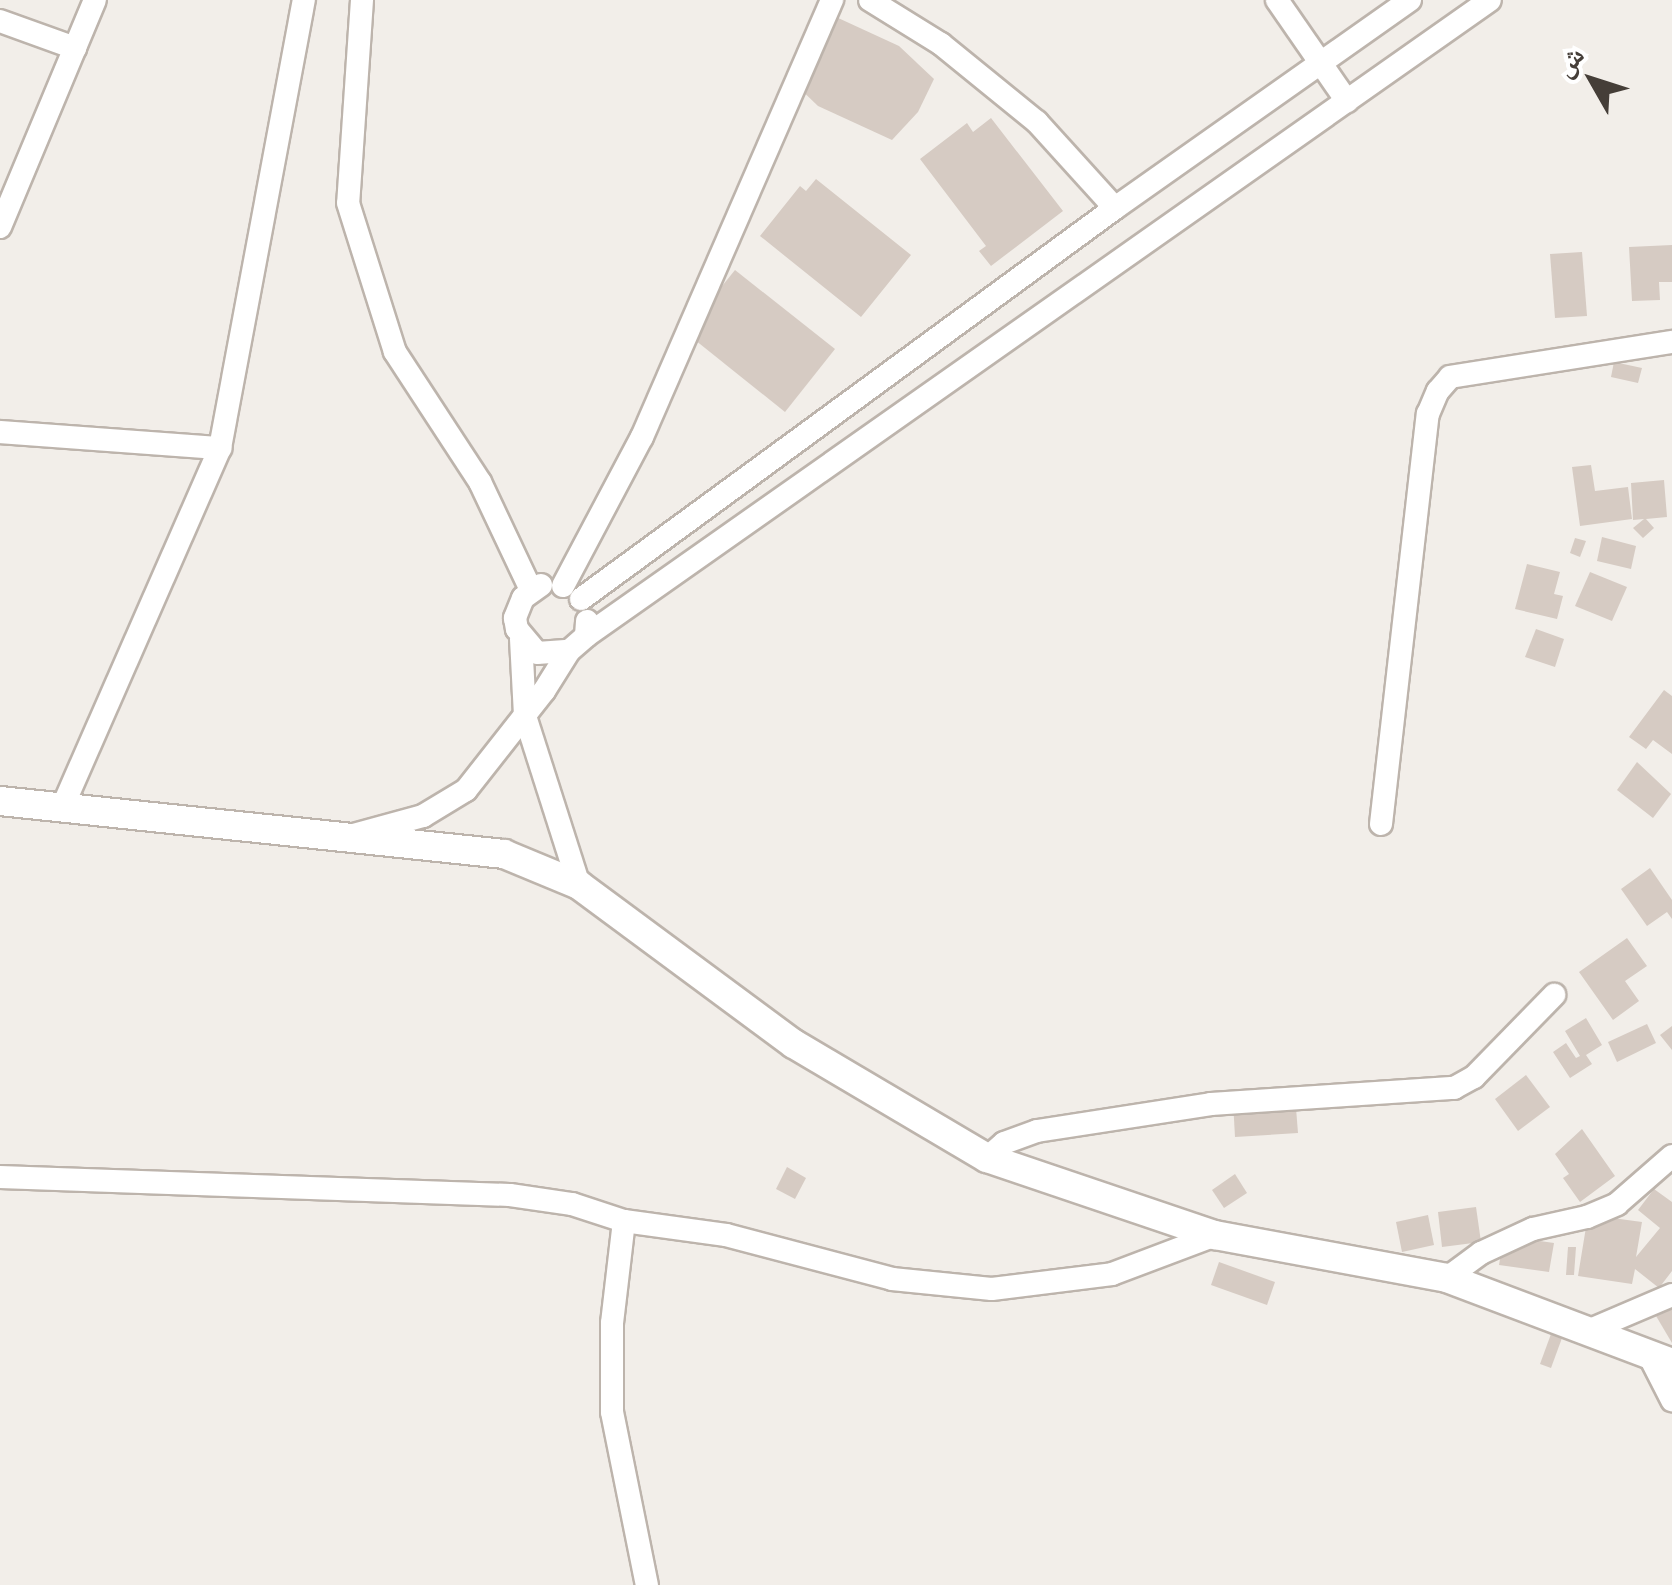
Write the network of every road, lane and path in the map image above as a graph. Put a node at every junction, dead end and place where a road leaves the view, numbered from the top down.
1 (94, 0) edge
2 (304, 0) edge
3 (362, 0) edge
4 (832, 0) edge
5 (870, 0) edge
6 (1276, 0) edge
7 (1410, 0) edge
8 (1490, 0) edge
9 (0, 21) edge
10 (74, 48) junction
11 (1320, 63) junction
12 (1347, 101) junction
13 (1115, 208) junction
14 (0, 226) edge
15 (1672, 342) edge
16 (0, 432) edge
17 (220, 448) junction
18 (531, 590) junction
19 (572, 593) junction
20 (521, 639) junction
21 (577, 643) junction
22 (525, 716) junction
23 (0, 801) edge
24 (62, 808) junction
25 (1381, 824) dead end
26 (350, 836) junction
27 (580, 885) junction
28 (1554, 995) dead end
29 (1672, 1156) edge
30 (987, 1158) junction
31 (0, 1177) edge
32 (624, 1222) junction
33 (1215, 1235) junction
34 (1447, 1278) junction
35 (1672, 1295) edge
36 (1590, 1330) junction
37 (1660, 1359) edge
38 (1672, 1400) edge
39 (648, 1585) edge

1 - 10 street
2 - 17 street
3 - 18 street
4 - 19 street
5 - 13 street
6 - 11 street
7 - 11 street
8 - 12 street
9 - 10 street
10 - 14 street
11 - 12 street
11 - 13 street
12 - 21 street
13 - 19 street
15 - 25 street
16 - 17 street
17 - 24 street
18 - 19 street
18 - 20 street
19 - 21 street
20 - 21 street
20 - 22 street
21 - 22 street
22 - 26 street
22 - 27 street
23 - 24 street
24 - 26 street
26 - 27 street
27 - 30 street
28 - 30 street
29 - 34 street
30 - 33 street
31 - 32 street
32 - 33 street
32 - 39 street
33 - 34 street
34 - 36 street
35 - 36 street
36 - 37 street
37 - 38 street

